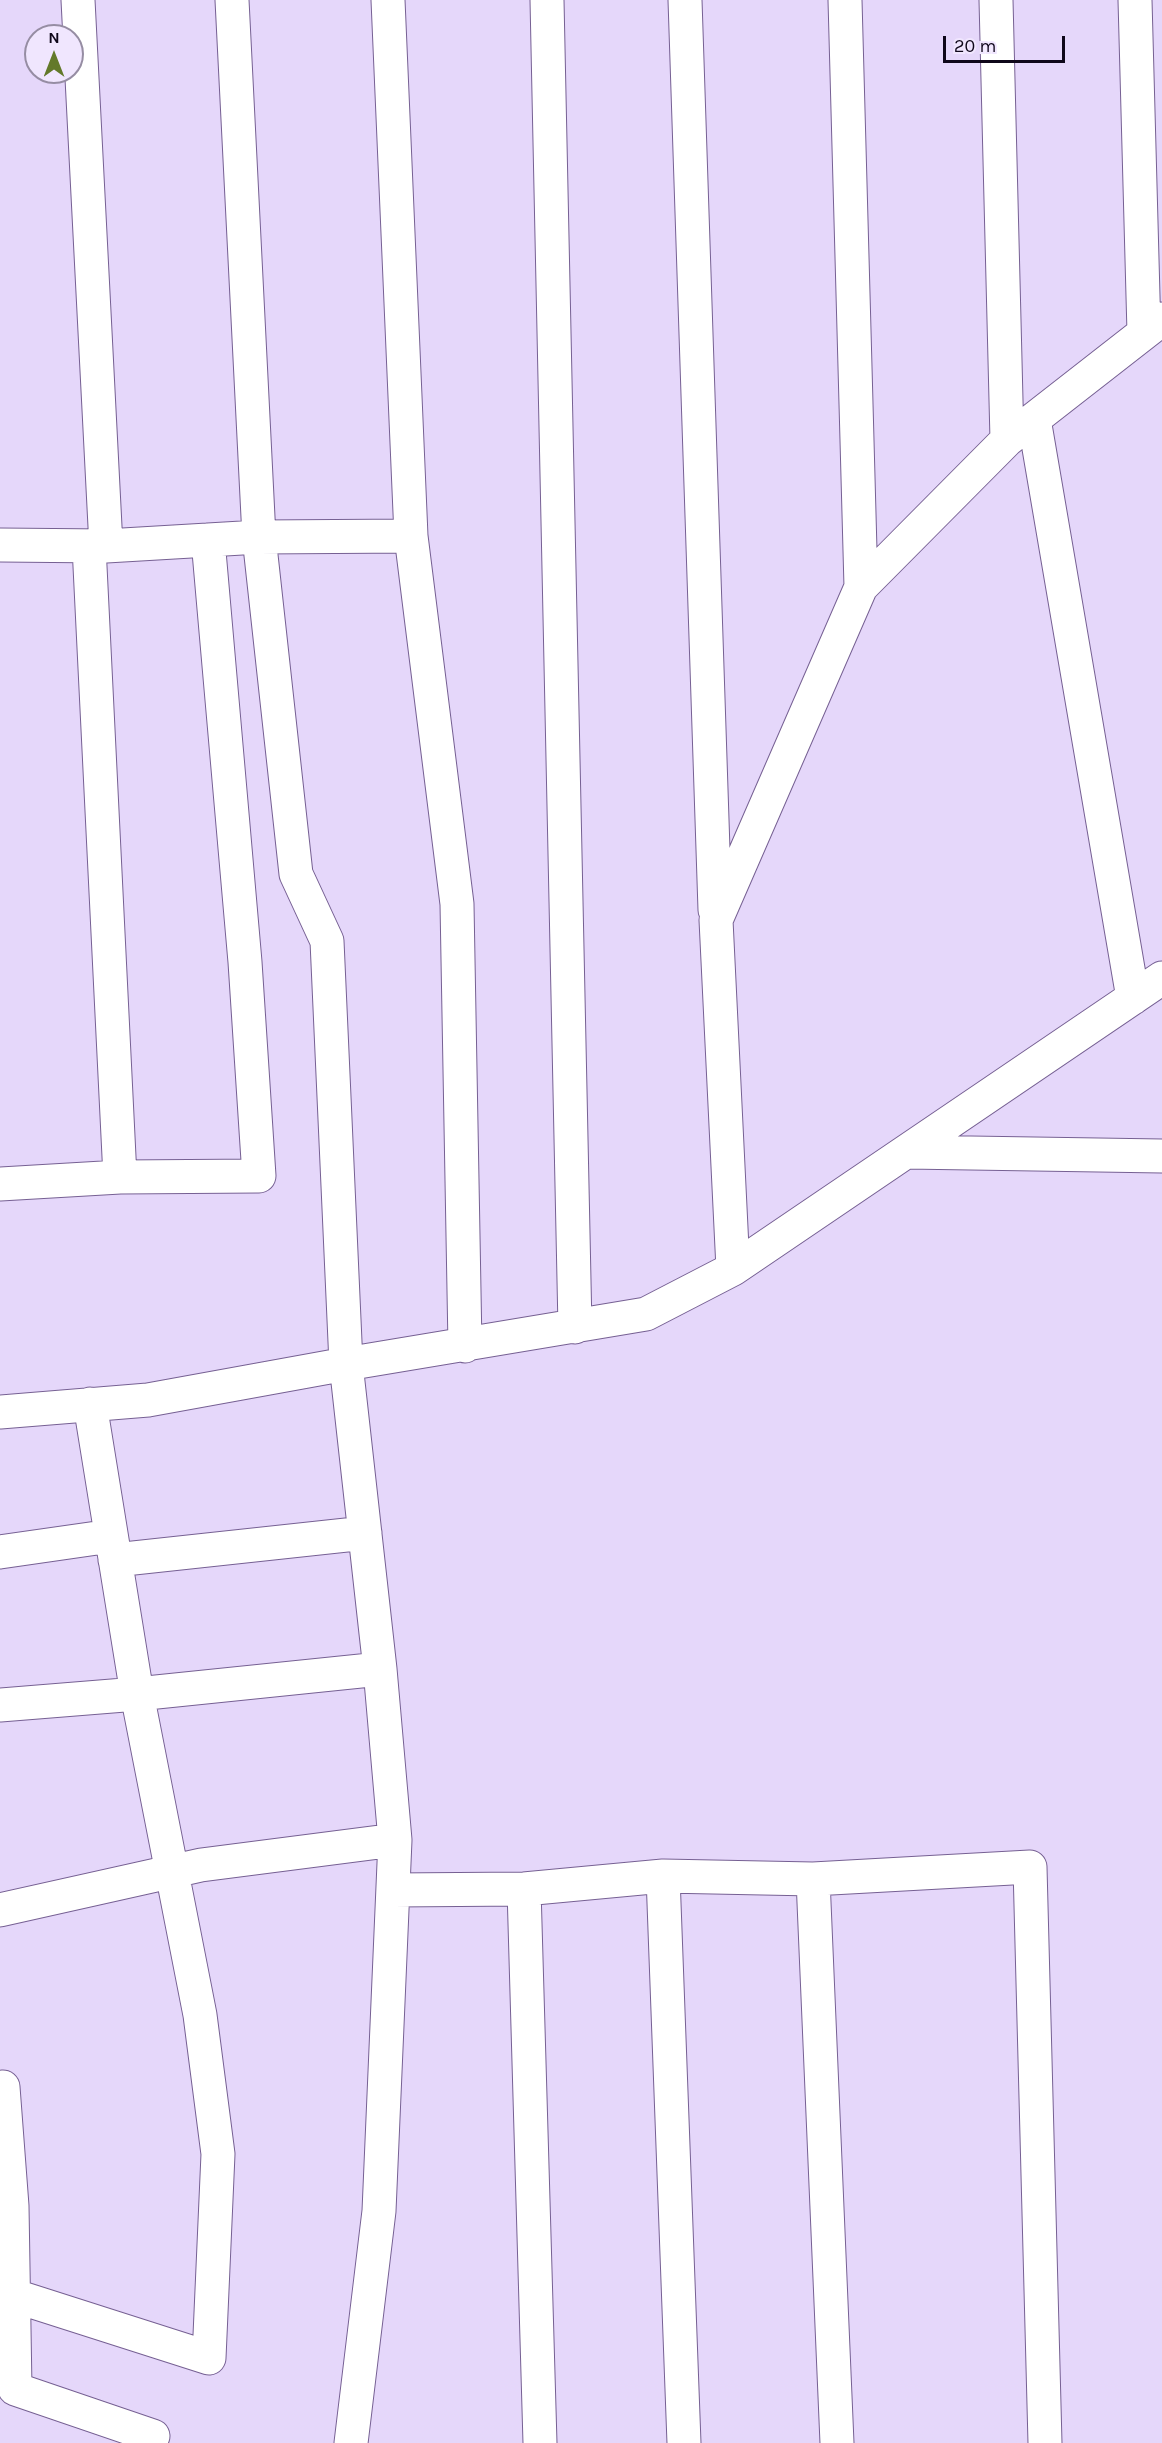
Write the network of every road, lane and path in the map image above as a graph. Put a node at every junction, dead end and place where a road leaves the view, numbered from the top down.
1 (78, 0) edge
2 (232, 0) edge
3 (388, 0) edge
4 (548, 0) edge
5 (685, 0) edge
6 (845, 0) edge
7 (996, 0) edge
8 (1135, 0) edge
9 (1153, 326) edge
10 (1034, 419) junction
11 (1007, 440) junction
12 (411, 536) junction
13 (259, 537) junction
14 (208, 540) junction
15 (0, 545) edge
16 (97, 546) junction
17 (861, 587) junction
18 (716, 920) junction
19 (1162, 978) edge
20 (1133, 998) junction
21 (907, 1152) junction
22 (1162, 1156) edge
23 (120, 1177) junction
24 (0, 1184) edge
25 (733, 1269) junction
26 (575, 1327) junction
27 (465, 1346) junction
28 (346, 1364) junction
29 (90, 1404) junction
30 (0, 1412) edge
31 (365, 1533) junction
32 (113, 1548) junction
33 (0, 1552) edge
34 (380, 1669) junction
35 (137, 1694) junction
36 (0, 1705) edge
37 (395, 1840) junction
38 (171, 1872) junction
39 (663, 1876) junction
40 (813, 1879) junction
41 (524, 1889) junction
42 (393, 1890) junction
43 (0, 1910) edge
44 (3, 2087) dead end
45 (6, 2208) edge
46 (15, 2296) junction
47 (8, 2387) edge
48 (153, 2436) dead end
49 (351, 2443) edge
50 (540, 2443) edge
51 (684, 2443) edge
52 (837, 2443) edge
53 (1045, 2443) edge

1 - 16 street
2 - 13 street
3 - 12 street
4 - 26 street
5 - 18 street
6 - 17 street
7 - 11 street
8 - 9 street
9 - 10 street
10 - 11 street
10 - 20 street
11 - 17 street
12 - 13 street
12 - 27 street
13 - 14 street
13 - 28 street
14 - 16 street
14 - 23 street
15 - 16 street
16 - 23 street
17 - 18 street
18 - 25 street
19 - 20 street
20 - 21 street
21 - 22 street
21 - 25 street
23 - 24 street
25 - 26 street
26 - 27 street
27 - 28 street
28 - 29 street
28 - 31 street
29 - 30 street
29 - 32 street
31 - 32 street
31 - 34 street
32 - 33 street
32 - 35 street
34 - 35 street
34 - 37 street
35 - 36 street
35 - 38 street
37 - 38 street
37 - 42 street
38 - 43 street
38 - 46 street
39 - 40 street
39 - 41 street
39 - 51 street
40 - 52 street
40 - 53 street
41 - 42 street
41 - 50 street
42 - 49 street
44 - 45 street
45 - 46 street
46 - 47 street
47 - 48 street

